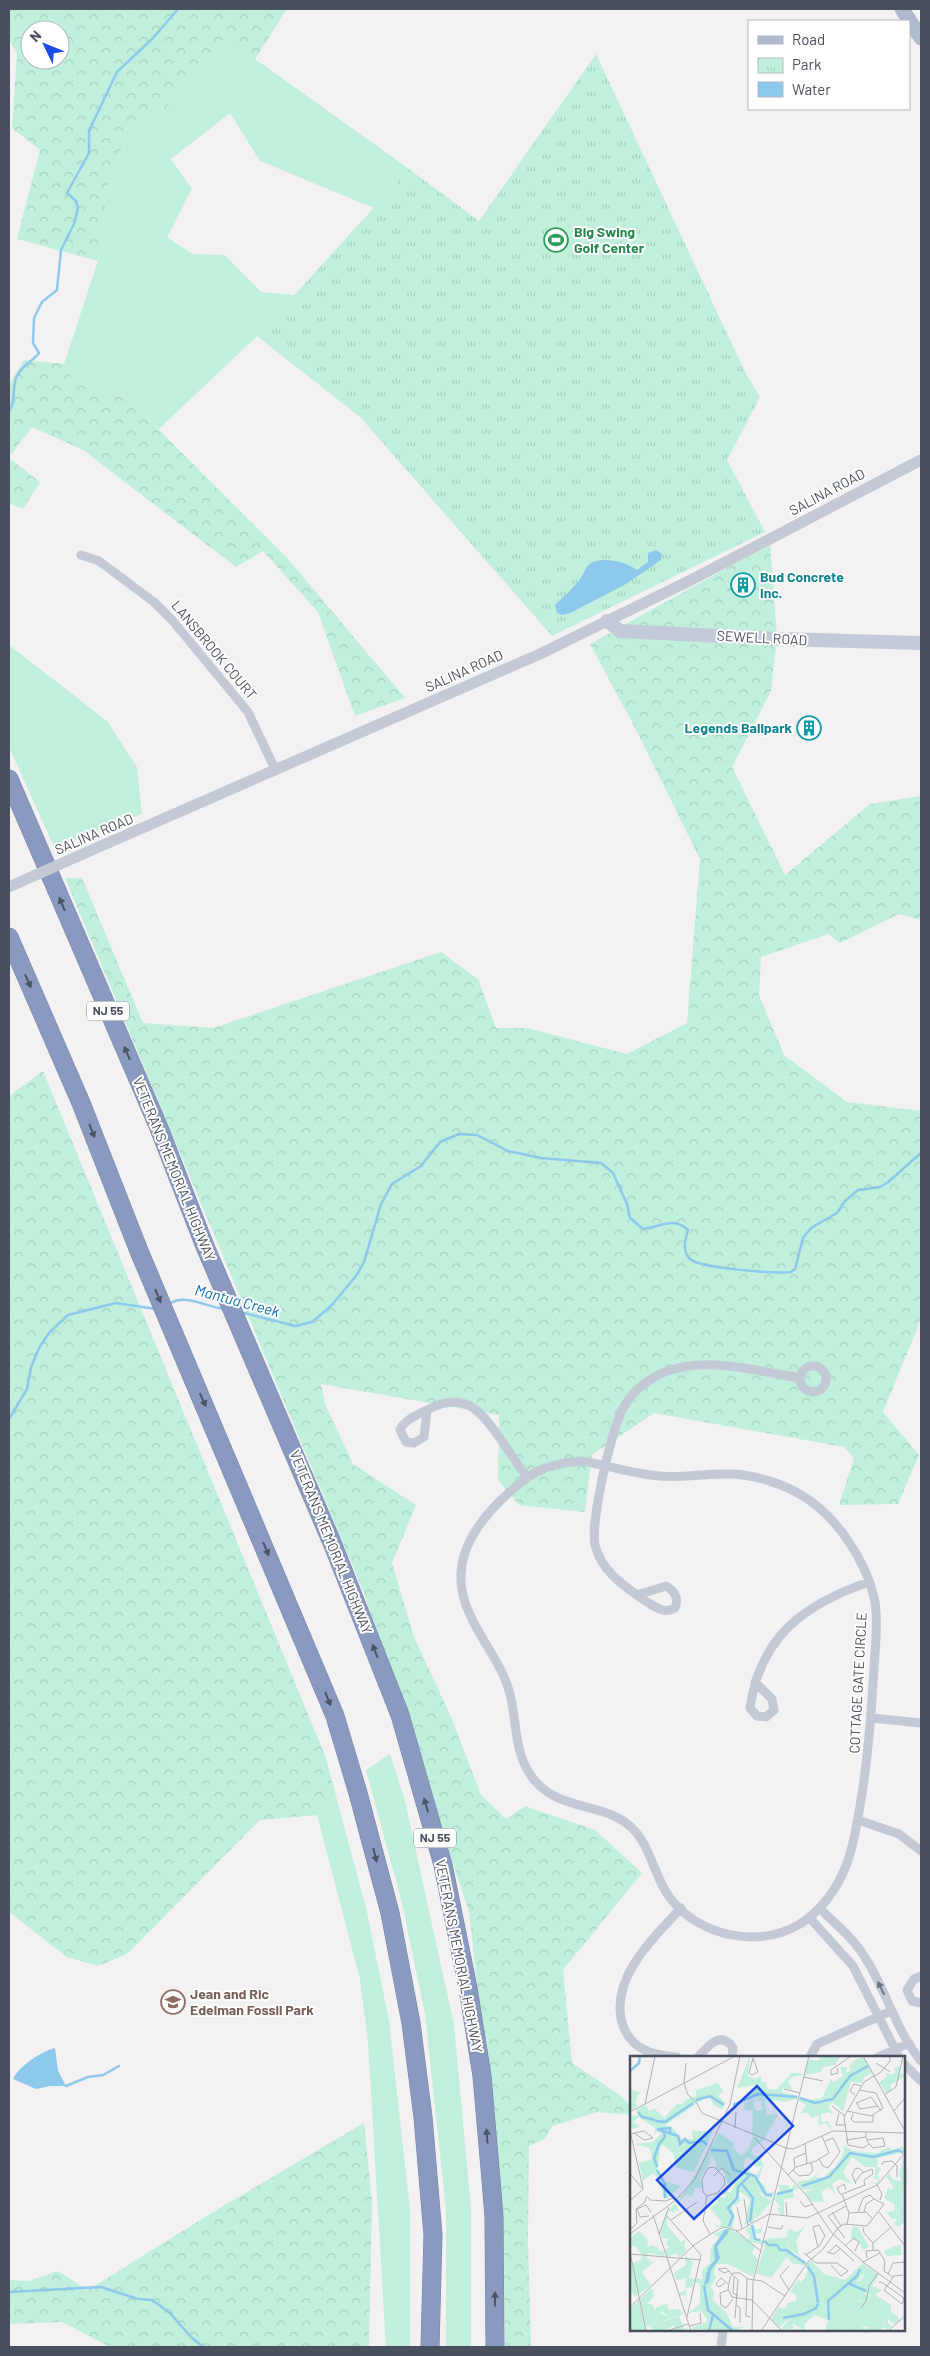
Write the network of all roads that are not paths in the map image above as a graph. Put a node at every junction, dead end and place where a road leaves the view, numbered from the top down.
1 (902, 9) edge
2 (909, 20) edge
3 (910, 21) edge
4 (921, 38) edge
5 (921, 460) edge
6 (81, 555) dead end
7 (607, 621) junction
8 (921, 643) edge
9 (275, 769) junction
10 (9, 779) edge
11 (9, 887) edge
12 (9, 937) edge
13 (800, 1378) dead end
14 (427, 1410) dead end
15 (607, 1465) junction
16 (527, 1478) junction
17 (869, 1582) junction
18 (637, 1595) dead end
19 (755, 1682) dead end
20 (871, 1718) junction
21 (921, 1723) edge
22 (858, 1820) junction
23 (921, 1851) edge
24 (681, 1908) junction
25 (819, 1908) junction
26 (809, 1917) junction
27 (921, 1976) edge
28 (921, 2004) edge
29 (891, 2011) junction
30 (878, 2017) junction
31 (909, 2043) junction
32 (897, 2054) edge
33 (671, 2056) edge
34 (699, 2056) edge
35 (732, 2056) edge
36 (811, 2056) edge
37 (884, 2056) edge
38 (921, 2061) edge
39 (905, 2065) edge
40 (921, 2081) edge
41 (723, 2331) edge
42 (429, 2342) edge
43 (495, 2347) edge
44 (721, 2347) edge

1 - 2 main road
3 - 4 main road
5 - 7 street, SALINA ROAD
6 - 9 street, LANSBROOK COURT
7 - 8 main road, SEWELL ROAD
7 - 9 street, SALINA ROAD
9 - 11 street, SALINA ROAD, bridge
43 -> 10 highway, VETERANS MEMORIAL HIGHWAY / NJ 55
12 -> 42 highway
13 - 15 street
14 - 16 street
15 - 16 street, COTTAGE GATE CIRCLE
15 - 17 street, COTTAGE GATE CIRCLE
15 - 18 street
16 - 24 street, COTTAGE GATE CIRCLE
17 - 19 street
17 - 20 street, COTTAGE GATE CIRCLE
20 - 21 street
20 - 22 street, COTTAGE GATE CIRCLE
22 - 23 street
22 - 25 street, COTTAGE GATE CIRCLE
24 - 26 street, COTTAGE GATE CIRCLE
24 - 33 street
25 - 26 street, COTTAGE GATE CIRCLE
29 -> 25 street
26 - 30 street
27 - 28 street
29 - 30 street
29 - 31 street
30 - 32 street
30 - 36 street
31 - 32 street
31 - 38 street
32 - 37 street
34 - 35 street
39 - 40 street
41 - 44 street

